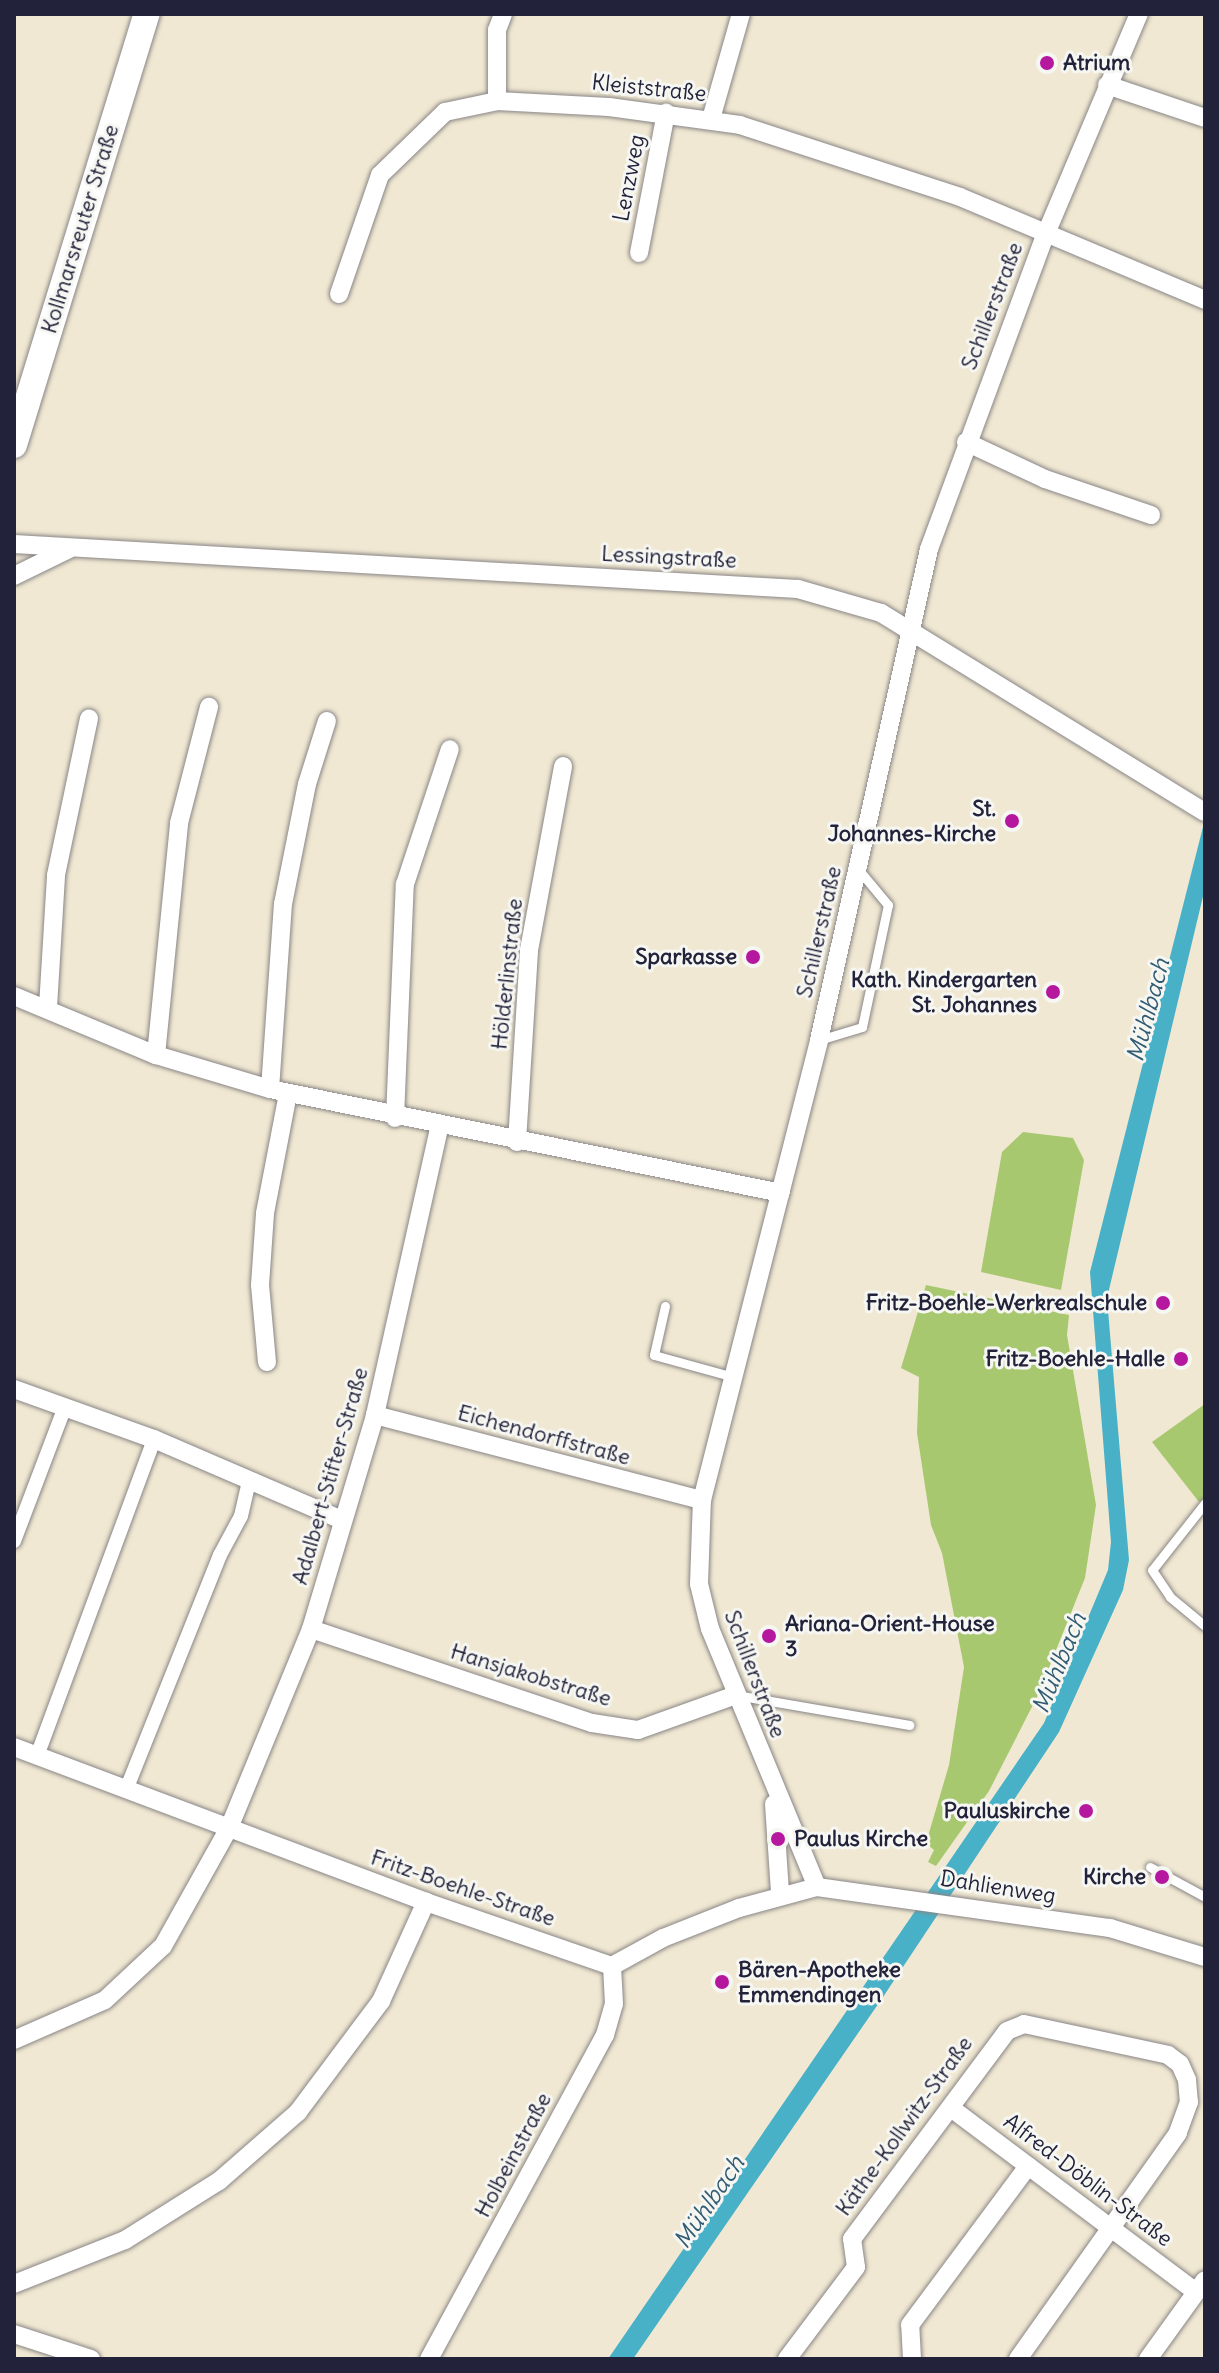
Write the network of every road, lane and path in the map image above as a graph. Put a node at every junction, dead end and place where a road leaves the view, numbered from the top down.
1 (147, 14) edge
2 (503, 14) edge
3 (741, 14) edge
4 (1139, 14) edge
5 (1107, 85) junction
6 (497, 101) junction
7 (666, 113) junction
8 (1205, 118) edge
9 (711, 119) junction
10 (1045, 236) junction
11 (639, 253) dead end
12 (339, 294) dead end
13 (1205, 300) edge
14 (966, 442) junction
15 (14, 445) edge
16 (1151, 515) dead end
17 (14, 544) edge
18 (72, 547) junction
19 (14, 576) edge
20 (913, 631) junction
21 (209, 707) dead end
22 (89, 718) dead end
23 (327, 721) dead end
24 (450, 749) dead end
25 (563, 766) dead end
26 (1205, 812) edge
27 (858, 869) junction
28 (14, 996) edge
29 (48, 1007) junction
30 (819, 1040) junction
31 (156, 1055) junction
32 (279, 1091) junction
33 (395, 1118) junction
34 (440, 1125) junction
35 (517, 1142) junction
36 (781, 1193) junction
37 (665, 1306) dead end
38 (267, 1362) dead end
39 (730, 1376) junction
40 (14, 1389) edge
41 (65, 1407) junction
42 (375, 1415) junction
43 (154, 1439) junction
44 (249, 1480) junction
45 (702, 1500) junction
46 (1205, 1503) edge
47 (342, 1520) junction
48 (14, 1541) edge
49 (1205, 1626) edge
50 (311, 1629) junction
51 (736, 1695) junction
52 (909, 1725) dead end
53 (14, 1747) edge
54 (37, 1756) junction
55 (772, 1784) junction
56 (126, 1790) junction
57 (229, 1828) junction
58 (1150, 1867) dead end
59 (817, 1887) junction
60 (780, 1893) junction
61 (1205, 1897) edge
62 (426, 1902) junction
63 (1205, 1957) edge
64 (612, 1966) junction
65 (14, 2040) edge
66 (951, 2108) junction
67 (1028, 2166) junction
68 (1113, 2225) junction
69 (14, 2284) edge
70 (1200, 2286) edge
71 (14, 2334) edge
72 (91, 2359) edge
73 (429, 2359) edge
74 (787, 2359) edge
75 (912, 2359) edge
76 (1018, 2359) edge
77 (1148, 2359) edge

1 - 15 main road, Kollmarsreuter Straße
2 - 6 street
3 - 9 street
4 - 5 street, Schillerstraße
5 - 8 street
5 - 10 street, Schillerstraße
6 - 7 street, Kleiststraße
6 - 12 street, Kleiststraße
7 - 9 street, Kleiststraße
7 - 11 street, Lenzweg
9 - 10 street, Kleiststraße
10 - 13 street, Kleiststraße
10 - 14 street, Schillerstraße
14 - 16 street
14 - 20 street, Schillerstraße
17 - 18 street, Lessingstraße
18 - 19 street, Lessingstraße
18 - 20 street, Lessingstraße
20 - 26 street, Lessingstraße
20 - 27 street, Schillerstraße
21 - 31 street
22 - 29 street
23 - 32 street
24 - 33 street
25 - 35 street, Hölderlinstraße
27 - 30 street, Schillerstraße
27 - 30 lane
28 - 29 street
29 - 31 street
30 - 36 street, Schillerstraße
31 - 32 street
32 - 33 street
32 - 38 street
33 - 34 street
34 - 35 street
34 - 42 street, Adalbert-Stifter-Straße
35 - 36 street
36 - 39 street, Schillerstraße
37 - 39 lane
39 - 45 street, Schillerstraße
40 - 41 street
41 - 43 street
41 - 48 street
42 - 45 street, Eichendorffstraße
42 - 47 street, Adalbert-Stifter-Straße
43 - 44 street
43 - 54 street
44 - 47 street
44 - 56 street
45 - 51 street, Schillerstraße
46 - 49 lane
47 - 50 street, Adalbert-Stifter-Straße
50 - 51 street, Hansjakobstraße
50 - 57 street, Adalbert-Stifter-Straße
51 - 52 lane
51 - 55 street, Schillerstraße
53 - 54 street, Fritz-Boehle-Straße
54 - 56 street, Fritz-Boehle-Straße
55 - 59 street, Schillerstraße
55 - 60 street, Schillerstraße
56 - 57 street, Fritz-Boehle-Straße
57 - 62 street, Fritz-Boehle-Straße
57 - 65 street, Adalbert-Stifter-Straße
58 - 61 lane
59 - 60 street, Dahlienweg
59 - 63 street, Dahlienweg
60 - 64 street
62 - 64 street, Fritz-Boehle-Straße
62 - 69 street
64 - 73 street, Holbeinstraße
66 - 67 street, Alfred-Döblin-Straße
66 - 68 street, Käthe-Kollwitz-Straße
66 - 74 street, Käthe-Kollwitz-Straße
67 - 68 street, Alfred-Döblin-Straße
67 - 75 street
68 - 70 street, Alfred-Döblin-Straße
68 - 76 street, Käthe-Kollwitz-Straße
70 - 77 street
71 - 72 street

